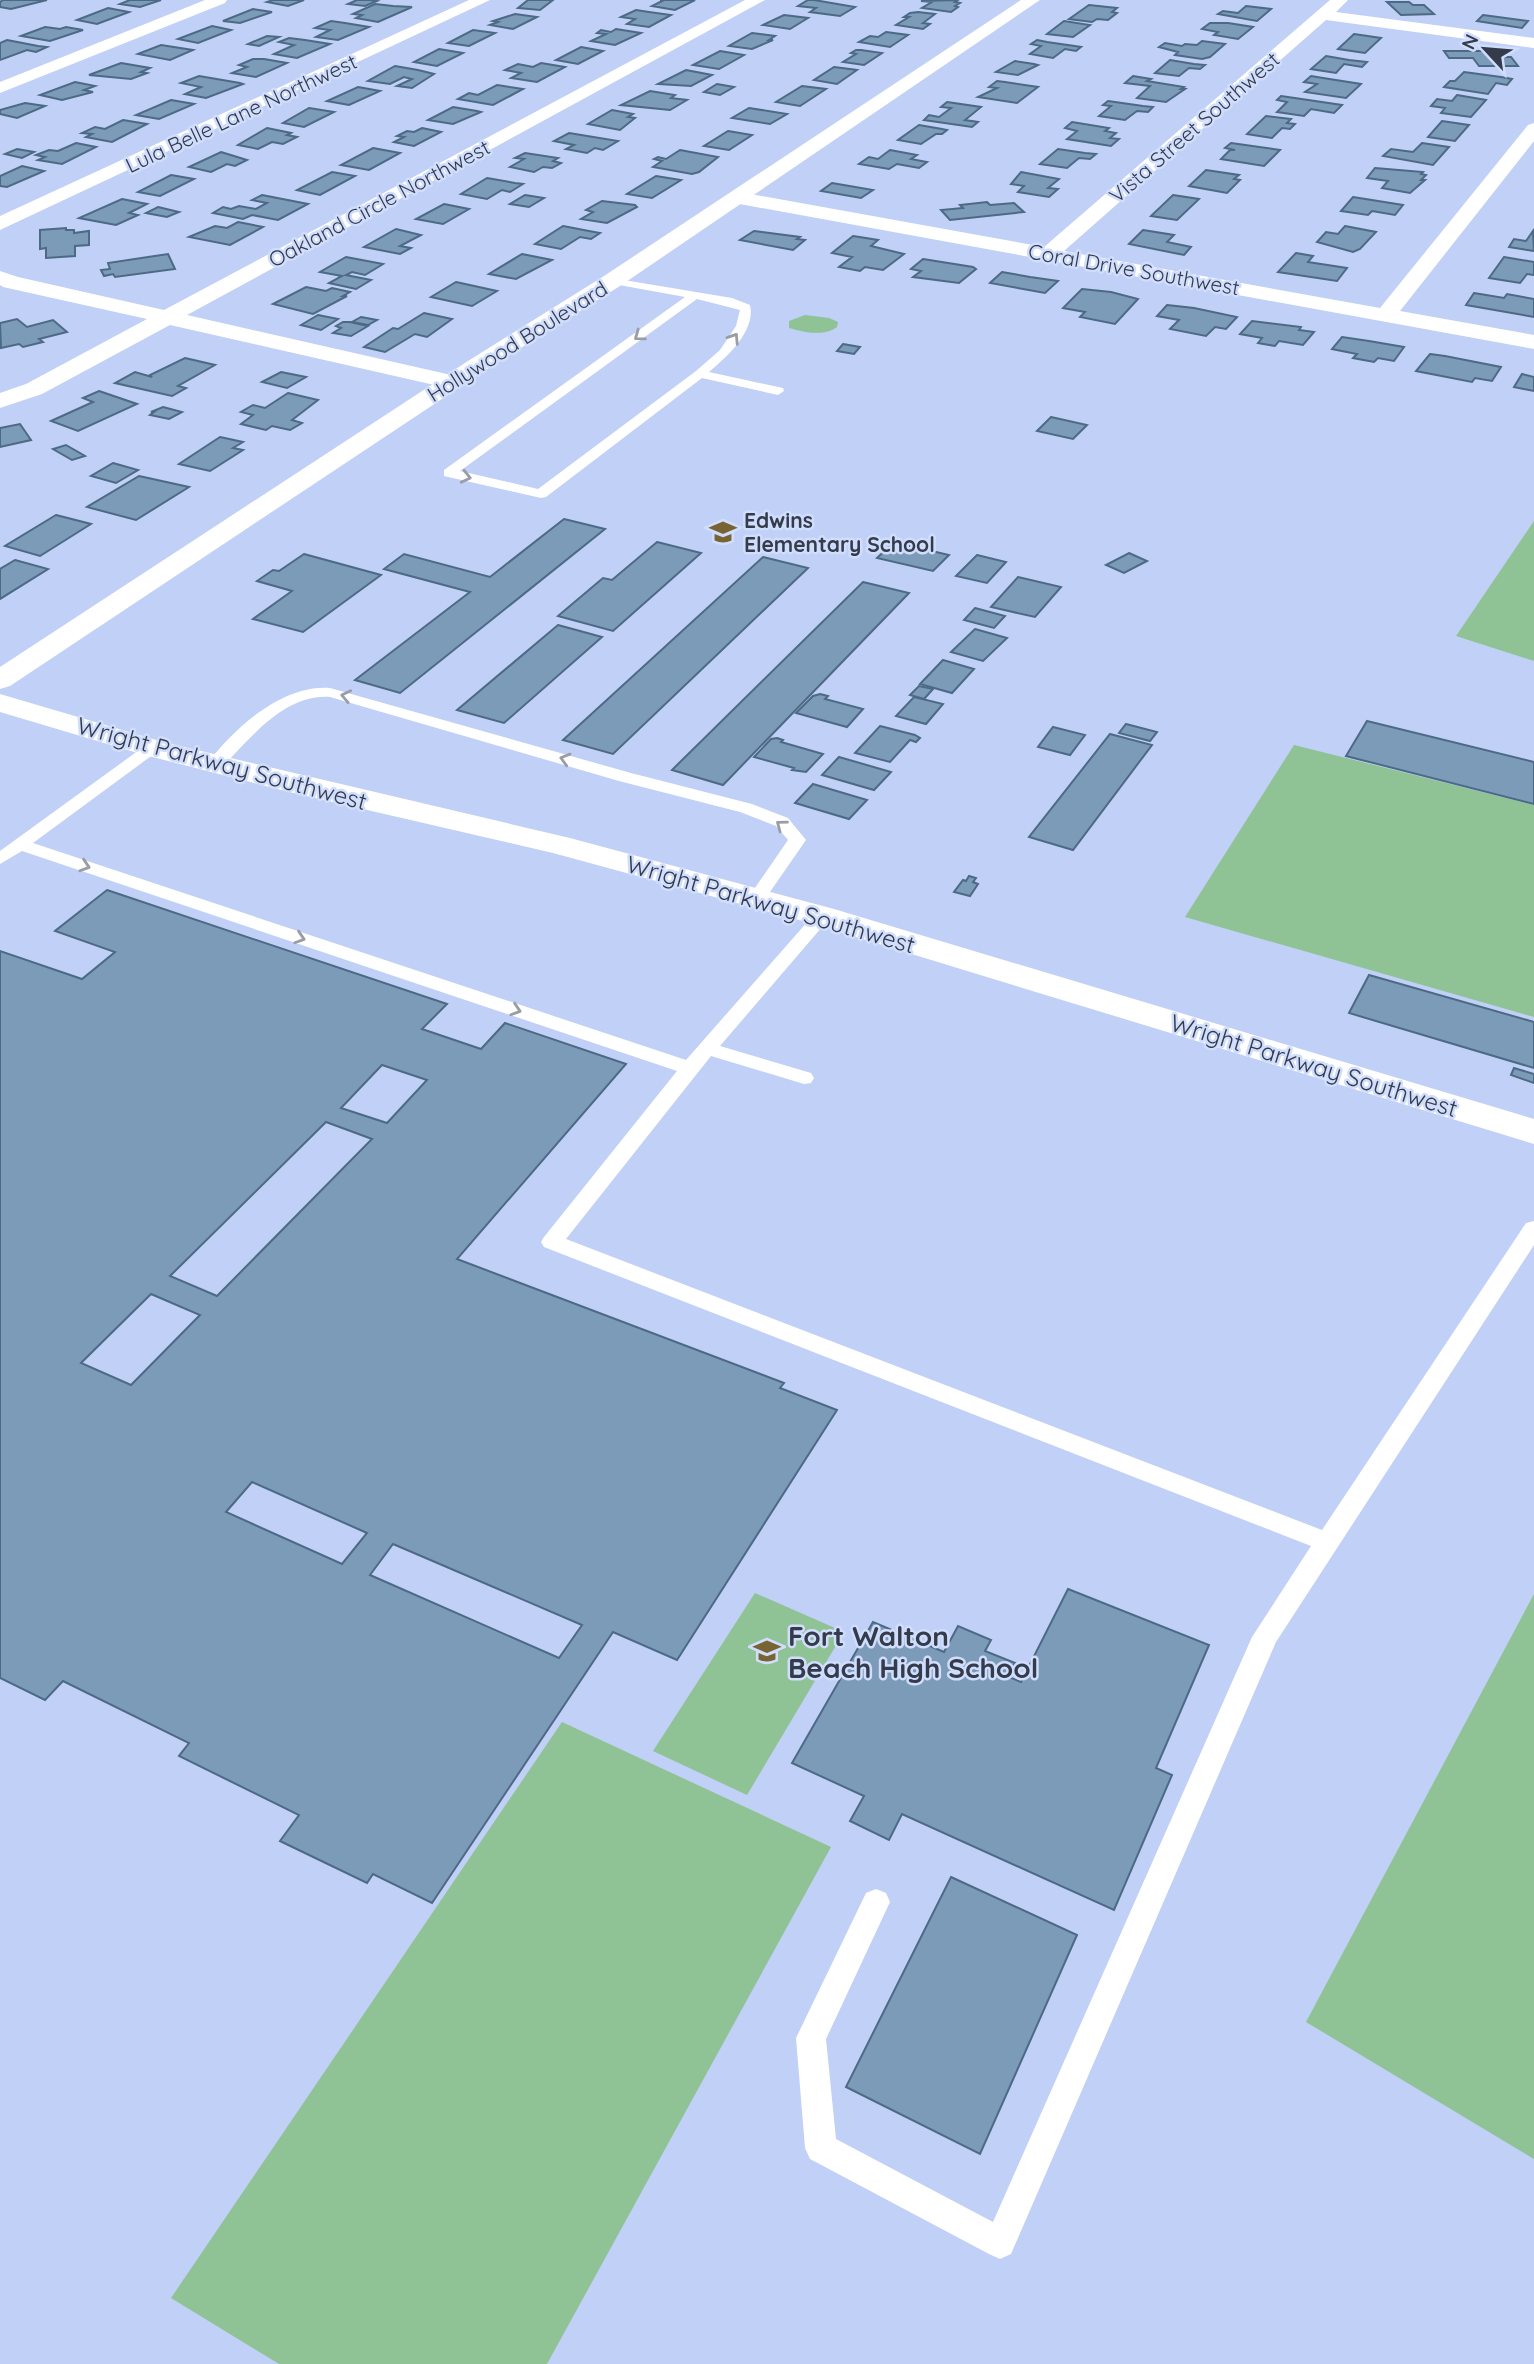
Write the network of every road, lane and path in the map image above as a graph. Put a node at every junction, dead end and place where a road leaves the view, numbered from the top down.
1 (219, 0) edge
2 (482, 0) edge
3 (757, 0) edge
4 (1032, 0) edge
5 (1340, 0) edge
6 (1323, 15) junction
7 (1534, 43) edge
8 (0, 88) edge
9 (1534, 129) edge
10 (734, 197) junction
11 (0, 224) edge
12 (1048, 254) junction
13 (0, 277) edge
14 (612, 281) junction
15 (694, 296) junction
16 (1386, 315) junction
17 (167, 318) junction
18 (1534, 342) edge
19 (699, 374) junction
20 (452, 382) junction
21 (778, 391) dead end
22 (0, 401) edge
23 (0, 680) edge
24 (0, 703) edge
25 (152, 748) junction
26 (215, 764) junction
27 (20, 845) junction
28 (0, 859) edge
29 (757, 898) junction
30 (822, 916) junction
31 (707, 1048) junction
32 (690, 1068) junction
33 (804, 1078) dead end
34 (1534, 1132) edge
35 (1534, 1228) edge
36 (1327, 1542) junction
37 (876, 1902) dead end

1 - 8 street
2 - 11 street, Lula Belle Lane Northwest
3 - 17 street, Oakland Circle Northwest
4 - 10 street, Hollywood Boulevard
5 - 6 street, Vista Street Southwest
6 - 7 street
6 - 12 street, Vista Street Southwest
9 - 16 street
10 - 12 street, Coral Drive Southwest
10 - 14 street, Hollywood Boulevard
12 - 16 street, Coral Drive Southwest
13 - 17 street
14 - 15 lane
14 - 20 street, Hollywood Boulevard
19 -> 15 lane
15 -> 19 lane
16 - 18 street, Coral Drive Southwest
17 - 20 street
17 - 22 street, Oakland Circle Northwest
19 - 21 lane
20 - 23 street, Hollywood Boulevard
24 - 25 street, Wright Parkway Southwest
25 - 26 street, Wright Parkway Southwest
25 - 27 lane
26 - 29 street, Wright Parkway Southwest
29 -> 26 lane
27 - 28 lane
27 -> 32 lane
29 - 30 street, Wright Parkway Southwest
30 - 31 lane
30 - 34 street, Wright Parkway Southwest
31 - 32 lane
31 - 33 lane
32 - 36 lane
35 - 36 lane
36 - 37 lane

